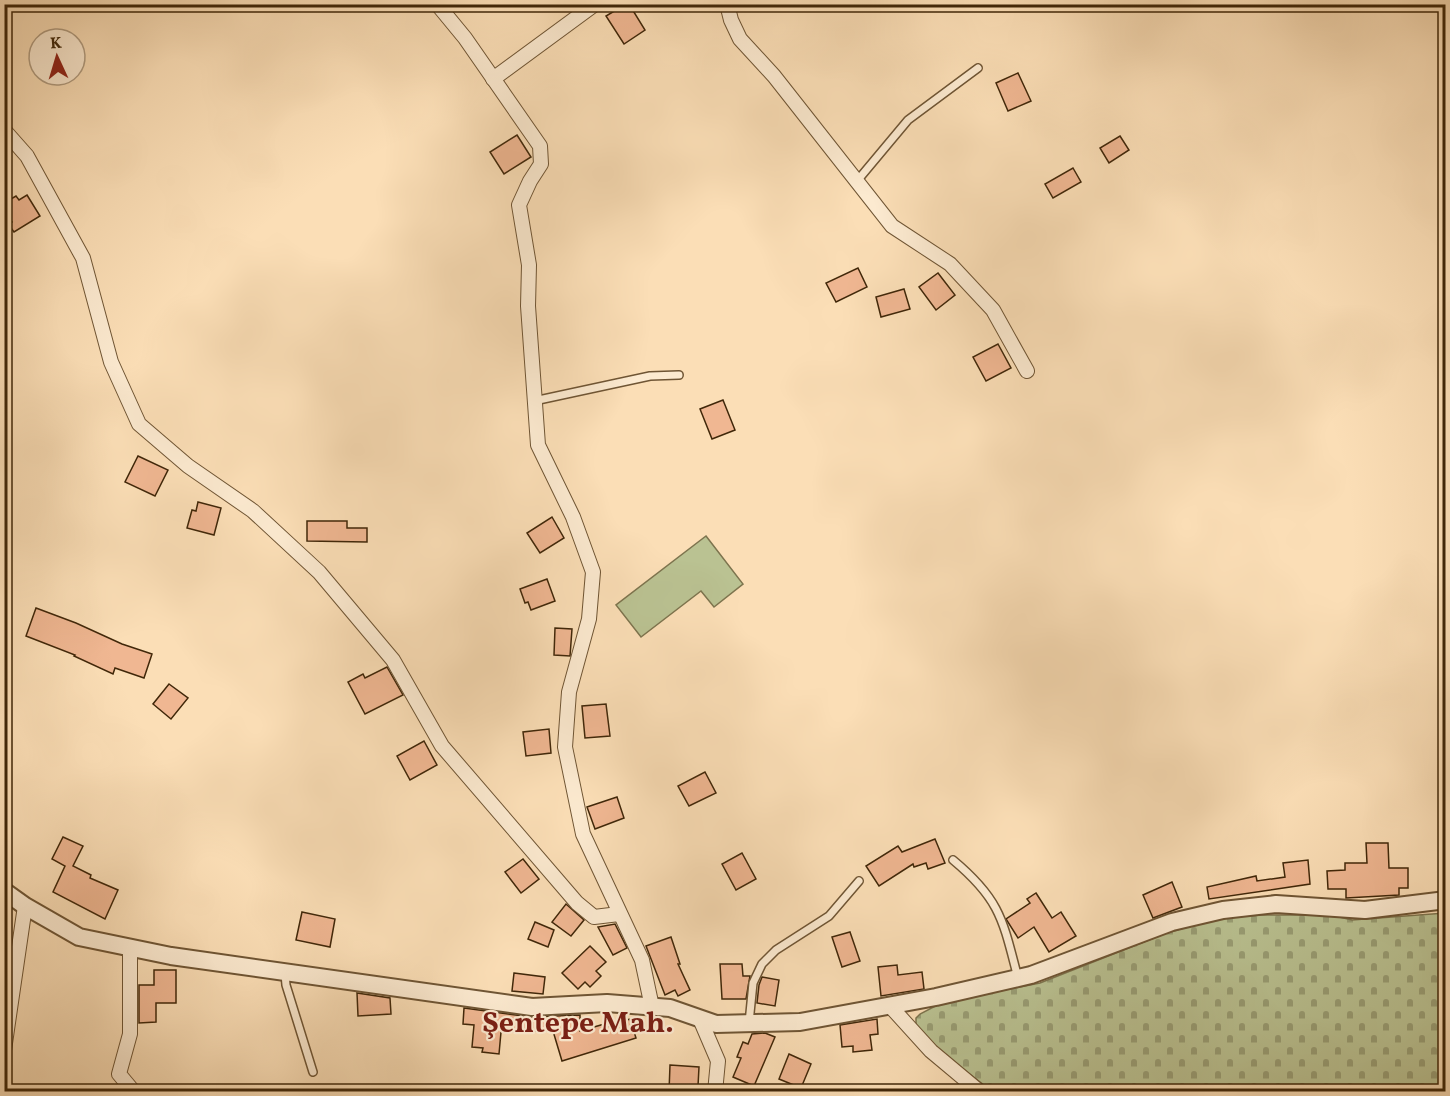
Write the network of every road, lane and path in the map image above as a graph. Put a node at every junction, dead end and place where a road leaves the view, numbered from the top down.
1 (437, 4) edge
2 (595, 4) edge
3 (727, 4) edge
4 (978, 68) dead end
5 (493, 79) junction
6 (4, 130) edge
7 (857, 181) junction
8 (1027, 371) dead end
9 (679, 375) dead end
10 (534, 401) junction
11 (953, 860) dead end
12 (859, 880) dead end
13 (4, 891) edge
14 (1446, 900) edge
15 (25, 906) junction
16 (619, 914) junction
17 (130, 948) junction
18 (285, 971) junction
19 (1018, 978) junction
20 (891, 1006) junction
21 (652, 1007) junction
22 (700, 1019) junction
23 (749, 1023) junction
24 (4, 1050) edge
25 (313, 1072) dead end
26 (134, 1092) edge
27 (715, 1092) edge
28 (980, 1092) edge

1 - 5 street
2 - 5 street
3 - 7 street
4 - 7 lane
5 - 10 street
6 - 16 street
7 - 8 street
9 - 10 lane
10 - 16 street
11 - 19 lane
12 - 23 lane
13 - 15 street
14 - 19 street
15 - 17 street
15 - 24 street
16 - 21 street
17 - 18 street
17 - 26 street
18 - 21 street
18 - 25 lane
19 - 20 street
20 - 23 street
20 - 28 street
21 - 22 street
22 - 23 street
22 - 27 street

